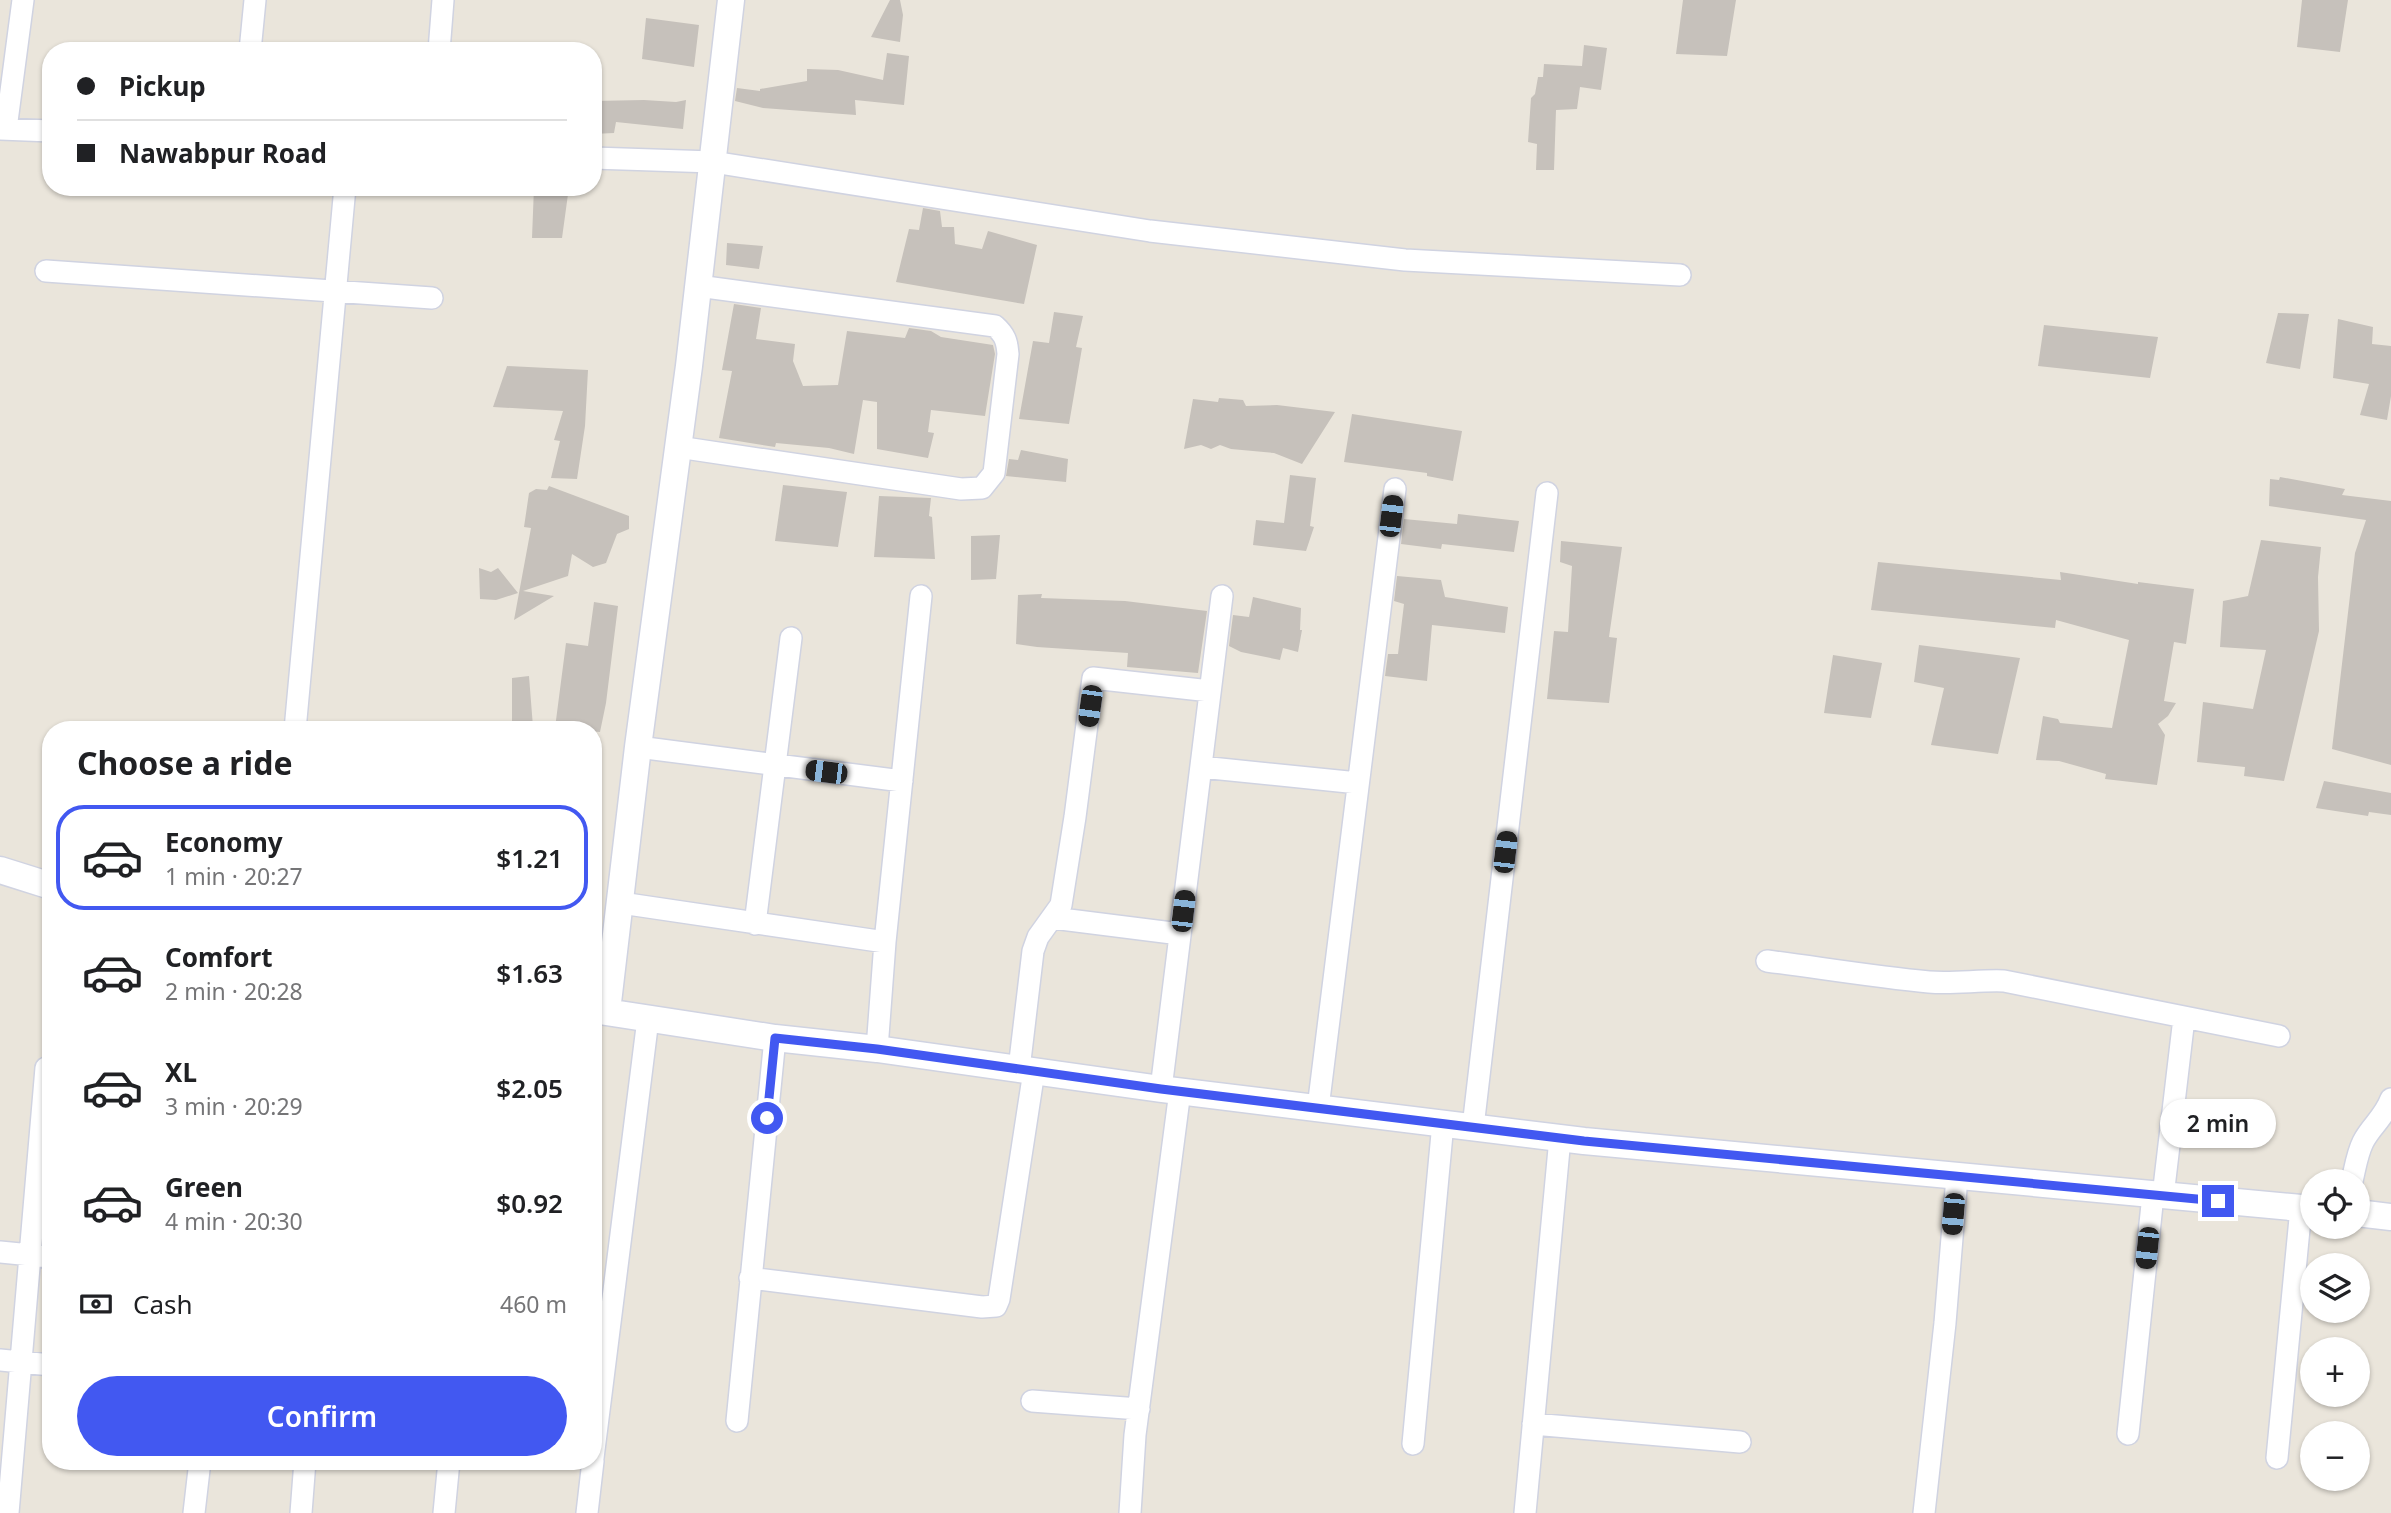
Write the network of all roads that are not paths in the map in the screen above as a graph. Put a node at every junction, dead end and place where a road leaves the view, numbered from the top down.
1 (23, 0) edge
2 (255, 0) edge
3 (443, 0) edge
4 (731, 0) edge
5 (251, 42) edge
6 (440, 42) edge
7 (3, 129) edge
8 (42, 131) edge
9 (602, 158) edge
10 (713, 162) junction
11 (344, 196) edge
12 (47, 271) dead end
13 (1680, 275) dead end
14 (698, 286) junction
15 (335, 292) junction
16 (432, 298) dead end
17 (678, 447) junction
18 (1395, 489) dead end
19 (1547, 494) dead end
20 (921, 596) dead end
21 (1222, 596) dead end
22 (791, 638) dead end
23 (1210, 691) junction
24 (296, 721) edge
25 (638, 747) junction
26 (775, 766) junction
27 (1201, 767) junction
28 (902, 781) junction
29 (1358, 783) junction
30 (0, 870) edge
31 (42, 883) edge
32 (621, 903) junction
33 (1054, 918) junction
34 (755, 924) junction
35 (1180, 934) junction
36 (885, 942) junction
37 (1768, 961) dead end
38 (602, 1001) edge
39 (602, 1011) edge
40 (2184, 1018) junction
41 (648, 1019) junction
42 (2278, 1036) dead end
43 (775, 1038) junction
44 (877, 1049) junction
45 (1026, 1070) junction
46 (1171, 1090) junction
47 (2391, 1099) edge
48 (1318, 1108) junction
49 (1443, 1124) junction
50 (1473, 1127) junction
51 (1560, 1138) junction
52 (2356, 1169) edge
53 (1957, 1177) junction
54 (2158, 1195) junction
55 (2300, 1208) edge
56 (2370, 1215) edge
57 (2391, 1217) edge
58 (42, 1218) edge
59 (2303, 1239) edge
60 (0, 1252) edge
61 (41, 1256) edge
62 (602, 1273) edge
63 (615, 1274) junction
64 (750, 1278) junction
65 (10, 1361) edge
66 (42, 1364) edge
67 (602, 1384) edge
68 (1032, 1401) dead end
69 (1139, 1409) junction
70 (737, 1421) dead end
71 (1533, 1424) junction
72 (2128, 1434) dead end
73 (1740, 1442) dead end
74 (1413, 1444) dead end
75 (2277, 1458) dead end
76 (199, 1470) edge
77 (304, 1470) edge
78 (448, 1470) edge
79 (592, 1470) edge
80 (8, 1513) edge
81 (194, 1513) edge
82 (301, 1513) edge
83 (444, 1513) edge
84 (587, 1513) edge
85 (1130, 1513) edge
86 (1525, 1513) edge
87 (1924, 1513) edge

1 - 7 street
2 - 5 street
3 - 6 street
4 - 10 street
7 - 8 street
9 - 10 street
10 - 13 street
10 - 14 street
11 - 15 street
12 - 15 street
14 - 17 street
14 - 17 street
15 - 16 street
15 - 24 street
17 - 25 street
18 - 29 street
19 - 50 street
20 - 28 street
21 - 23 street
22 - 26 street
23 - 27 street
23 - 33 street
25 - 26 street
25 - 32 street
26 - 28 street
26 - 34 street
27 - 29 street
27 - 35 street
28 - 36 street
29 - 48 street
30 - 31 street
32 - 34 street
32 - 38 street
33 - 35 street
33 - 45 street
34 - 36 street
35 - 46 street
36 - 44 street
37 - 40 street
39 - 41 street
40 - 42 street
40 - 54 street
41 - 43 street
41 - 63 street
43 - 44 street
43 - 64 street
44 - 45 street
45 - 46 street
45 - 64 street
46 - 48 street
46 - 69 street
47 - 52 street
48 - 49 street
49 - 50 street
49 - 74 street
50 - 51 street
51 - 53 street
51 - 71 street
53 - 54 street
53 - 87 street
54 - 55 street
54 - 72 street
56 - 57 street
58 - 61 street
59 - 75 street
60 - 61 street
61 - 65 street
62 - 63 street
63 - 67 street
64 - 70 street
65 - 66 street
65 - 80 street
68 - 69 street
69 - 85 street
71 - 73 street
71 - 86 street
76 - 81 street
77 - 82 street
78 - 83 street
79 - 84 street

